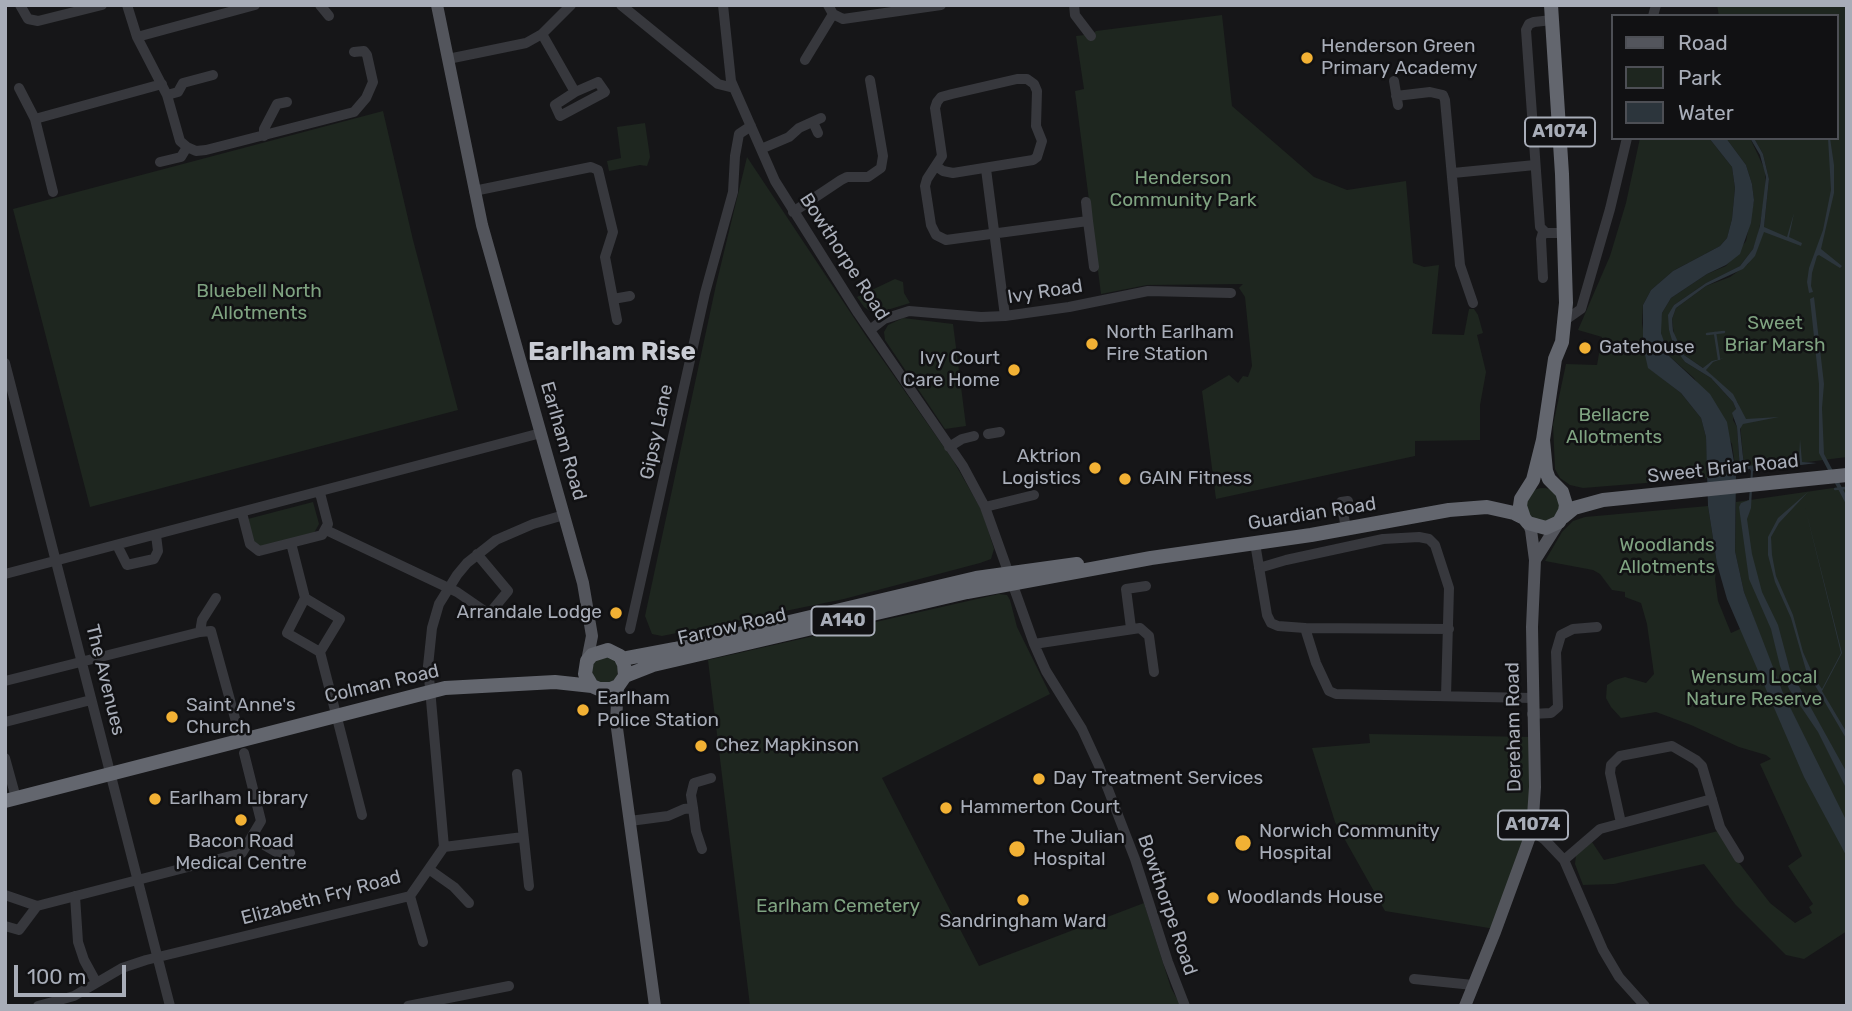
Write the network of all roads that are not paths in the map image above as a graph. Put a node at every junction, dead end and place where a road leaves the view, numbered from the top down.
1 (20, 5) edge
2 (102, 5) edge
3 (127, 5) edge
4 (255, 5) edge
5 (320, 5) edge
6 (437, 5) edge
7 (571, 5) edge
8 (621, 5) edge
9 (723, 5) edge
10 (941, 5) edge
11 (1074, 5) edge
12 (222, 10) edge
13 (831, 10) edge
14 (1552, 13) edge
15 (329, 16) dead end
16 (542, 34) junction
17 (1091, 36) dead end
18 (137, 37) junction
19 (354, 52) dead end
20 (448, 59) junction
21 (805, 60) dead end
22 (213, 75) dead end
23 (729, 75) junction
24 (713, 79) junction
25 (870, 80) dead end
26 (1394, 81) dead end
27 (162, 84) junction
28 (19, 88) dead end
29 (734, 88) junction
30 (575, 92) junction
31 (167, 95) junction
32 (281, 100) dead end
33 (35, 118) junction
34 (751, 126) junction
35 (818, 133) dead end
36 (264, 136) junction
37 (1627, 140) edge
38 (187, 147) junction
39 (761, 149) junction
40 (160, 162) dead end
41 (1535, 165) junction
42 (936, 166) junction
43 (985, 169) junction
44 (1453, 173) junction
45 (474, 191) junction
46 (53, 192) dead end
47 (1086, 202) dead end
48 (793, 212) junction
49 (1088, 221) junction
50 (1543, 232) junction
51 (994, 233) junction
52 (1565, 238) junction
53 (1094, 267) dead end
54 (1543, 278) dead end
55 (1231, 293) dead end
56 (630, 296) dead end
57 (1583, 297) junction
58 (613, 299) junction
59 (1473, 303) dead end
60 (1566, 303) junction
61 (1005, 316) junction
62 (617, 320) dead end
63 (1564, 321) junction
64 (870, 330) junction
65 (1555, 359) junction
66 (5, 363) edge
67 (1000, 432) dead end
68 (541, 433) junction
69 (988, 434) dead end
70 (974, 436) dead end
71 (1543, 440) junction
72 (949, 447) junction
73 (1847, 475) edge
74 (1559, 489) junction
75 (1527, 490) junction
76 (320, 493) junction
77 (1034, 495) dead end
78 (1603, 500) junction
79 (1340, 502) dead end
80 (985, 507) junction
81 (1487, 507) junction
82 (242, 513) junction
83 (564, 514) junction
84 (1561, 520) junction
85 (1526, 521) junction
86 (1346, 528) junction
87 (326, 530) junction
88 (156, 535) junction
89 (291, 543) junction
90 (1255, 543) junction
91 (117, 545) junction
92 (477, 554) junction
93 (56, 560) junction
94 (1535, 560) junction
95 (1259, 568) junction
96 (5, 574) edge
97 (1010, 578) junction
98 (1146, 586) dead end
99 (449, 588) junction
100 (216, 598) dead end
101 (305, 598) junction
102 (591, 621) junction
103 (1597, 627) dead end
104 (1132, 628) junction
105 (1305, 628) junction
106 (630, 629) dead end
107 (1449, 629) junction
108 (200, 632) junction
109 (1034, 643) junction
110 (608, 650) junction
111 (320, 652) junction
112 (622, 659) junction
113 (82, 662) junction
114 (586, 664) junction
115 (1154, 672) dead end
116 (5, 681) edge
117 (621, 681) junction
118 (525, 682) junction
119 (596, 688) junction
120 (429, 691) junction
121 (1446, 696) junction
122 (1532, 698) junction
123 (91, 700) junction
124 (1532, 714) junction
125 (336, 715) junction
126 (616, 721) junction
127 (5, 722) edge
128 (242, 746) junction
129 (5, 758) edge
130 (110, 774) junction
131 (517, 774) dead end
132 (710, 778) dead end
133 (10, 799) edge
134 (1712, 799) junction
135 (693, 808) junction
136 (362, 815) dead end
137 (630, 821) junction
138 (1621, 823) junction
139 (1532, 831) junction
140 (523, 837) junction
141 (252, 838) junction
142 (444, 847) junction
143 (702, 849) dead end
144 (1739, 852) dead end
145 (286, 858) dead end
146 (1564, 860) junction
147 (430, 870) junction
148 (138, 880) junction
149 (529, 887) dead end
150 (5, 895) edge
151 (75, 896) junction
152 (410, 896) junction
153 (469, 903) dead end
154 (37, 906) junction
155 (5, 926) edge
156 (423, 943) dead end
157 (158, 958) junction
158 (1414, 979) dead end
159 (96, 982) junction
160 (1473, 985) junction
161 (509, 986) dead end
162 (437, 1003) edge
163 (38, 1006) edge
164 (170, 1006) edge
165 (408, 1006) edge
166 (655, 1006) edge
167 (1185, 1006) edge
168 (1465, 1006) edge
169 (1644, 1006) edge

1 - 2 street
3 - 18 street
4 - 12 street
5 - 15 street
6 - 20 main road, Earlham Road
7 - 16 street
8 - 24 street
9 - 23 street, Bowthorpe Road
10 - 13 street
11 - 17 street
12 - 18 street
13 - 21 street
14 - 41 street, Dereham Road
14 - 52 highway, Dereham Road / A1074
16 - 20 street
16 - 30 street
18 - 27 street
19 - 36 street
20 - 45 main road, Earlham Road
22 - 31 street
23 - 24 street
23 - 29 street, Bowthorpe Road
24 - 29 street
25 - 48 street
26 - 44 street
27 - 31 street
27 - 33 street
28 - 33 street
29 - 34 street, Bowthorpe Road
30 - 30 street
31 - 38 street
32 - 36 street
33 - 46 street
34 - 39 street, Bowthorpe Road
34 - 106 street, Gipsy Lane
35 - 39 street
36 - 38 street
37 - 57 street
38 - 40 street
39 - 48 street, Bowthorpe Road
41 - 44 street
41 - 50 street, Dereham Road
42 - 43 street
42 - 43 street
42 - 51 street
43 - 51 street
44 - 59 street
45 - 58 street
45 - 68 main road, Earlham Road
47 - 49 street
48 - 64 street, Bowthorpe Road
49 - 51 street
49 - 53 street
50 - 52 street
50 - 54 street, Dereham Road
51 - 61 street
52 - 60 highway, Dereham Road / A1074
52 - 65 highway, Dereham Road / A1074
55 - 61 street, Ivy Road
56 - 58 street
57 - 60 street
57 - 63 street
58 - 62 street
60 - 63 highway, Dereham Road / A1074
61 - 64 street, Ivy Road
63 - 65 highway, Dereham Road / A1074
64 - 72 street, Bowthorpe Road
65 - 71 highway, Dereham Road / A1074
66 - 93 street, The Avenues
67 - 69 street
68 - 76 street
68 - 83 main road, Earlham Road
70 - 72 street
71 - 74 highway, Dereham Road / A1074
71 - 75 highway, Dereham Road / A1074
72 - 80 street, Bowthorpe Road
73 - 78 highway, Sweet Briar Road / A140
74 - 75 highway, A140
74 - 78 highway, Sweet Briar Road / A140
74 - 84 highway, Dereham Road / A1074
75 - 81 highway, Guardian Road / A140
75 - 85 highway, Dereham Road / A1074
76 - 82 street
76 - 87 street
77 - 80 street
78 - 84 highway, Sweet Briar Road / A140
79 - 86 street
80 - 97 street, Bowthorpe Road
81 - 85 highway, Guardian Road / A140
81 - 86 highway, Guardian Road / A140
82 - 88 street
82 - 89 street
83 - 92 street
83 - 102 main road, Earlham Road
84 - 85 highway, A140
84 - 94 main road
85 - 94 main road, Dereham Road / A1074
86 - 90 highway, Guardian Road / A140
87 - 89 street
87 - 99 street
88 - 91 street
88 - 91 street
89 - 101 street
90 - 95 street
90 - 97 highway, Guardian Road / A140
91 - 93 street
92 - 99 street
92 - 99 street
93 - 96 street
93 - 113 street, The Avenues
94 - 122 main road, Dereham Road / A1074
95 - 105 street
95 - 107 street, Guardian Road
97 - 109 street, Bowthorpe Road
97 - 112 highway, Farrow Road / A140
97 - 117 highway, Farrow Road / A140
98 - 104 street
99 - 120 street
100 - 108 street
101 - 111 street
101 - 111 street
102 - 110 main road, Earlham Road
102 - 114 main road, Earlham Road
103 - 124 street
104 - 109 street
104 - 115 street
105 - 107 street
105 - 121 street
107 - 121 street
108 - 113 street
108 - 128 street
109 - 167 street, Bowthorpe Road
110 - 112 highway
110 - 114 highway, Colman Road / A140
111 - 125 street
112 - 117 highway
113 - 116 street
113 - 123 street, The Avenues
114 - 118 highway, Colman Road / A140
114 - 119 highway
117 - 119 highway, Colman Road / A140
117 - 126 main road
118 - 119 highway, Colman Road / A140
118 - 120 highway, Colman Road / A140
119 - 126 main road
120 - 125 highway, Colman Road / A140
120 - 142 street
121 - 122 street
122 - 124 main road, Dereham Road / A1074
123 - 127 street
123 - 130 street, The Avenues
124 - 139 main road, Dereham Road / A1074
125 - 128 highway, Colman Road / A140
125 - 136 street
126 - 137 main road
128 - 130 highway, Colman Road / A140
128 - 141 street
129 - 133 street
130 - 133 highway, Colman Road / A140
130 - 148 street, The Avenues
131 - 140 street
132 - 135 street
134 - 138 street
134 - 138 street
134 - 144 street
135 - 137 street
135 - 143 street
137 - 166 main road
138 - 146 street
139 - 146 street
139 - 160 main road, Dereham Road / A1074
140 - 142 street
140 - 149 street
141 - 145 street
141 - 148 street
142 - 147 street, Elizabeth Fry Road
146 - 169 street
147 - 152 street, Elizabeth Fry Road
147 - 153 street
148 - 151 street
148 - 157 street, The Avenues
150 - 154 street
151 - 154 street
151 - 159 street
152 - 156 street
152 - 157 street, Elizabeth Fry Road
154 - 155 street
157 - 159 street, Elizabeth Fry Road
157 - 164 street, The Avenues
158 - 160 street
159 - 163 street, Elizabeth Fry Road
160 - 168 main road, Dereham Road / A1074
161 - 162 street
162 - 165 street

